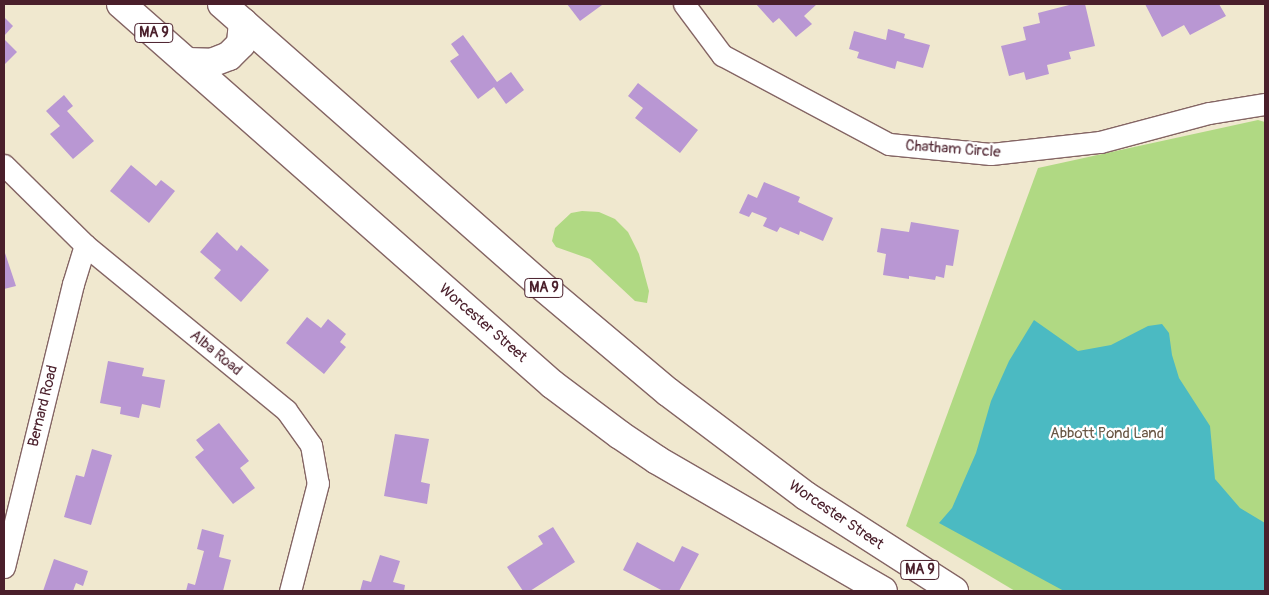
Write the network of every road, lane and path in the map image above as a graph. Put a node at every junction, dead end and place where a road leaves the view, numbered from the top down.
1 (121, 4) edge
2 (222, 4) edge
3 (684, 4) edge
4 (243, 22) junction
5 (187, 62) junction
6 (1265, 104) edge
7 (4, 165) edge
8 (85, 245) junction
9 (4, 567) edge
10 (290, 591) edge
11 (883, 591) edge
12 (954, 591) edge

1 - 5 highway, Worcester Street / MA 9
2 - 4 highway, Worcester Street / MA 9
3 - 6 street, Chatham Circle
4 - 5 highway
4 - 12 highway, Worcester Street / MA 9
5 - 11 highway, Worcester Street / MA 9
7 - 8 street, Alba Road
8 - 9 street, Bernard Road
8 - 10 street, Alba Road

